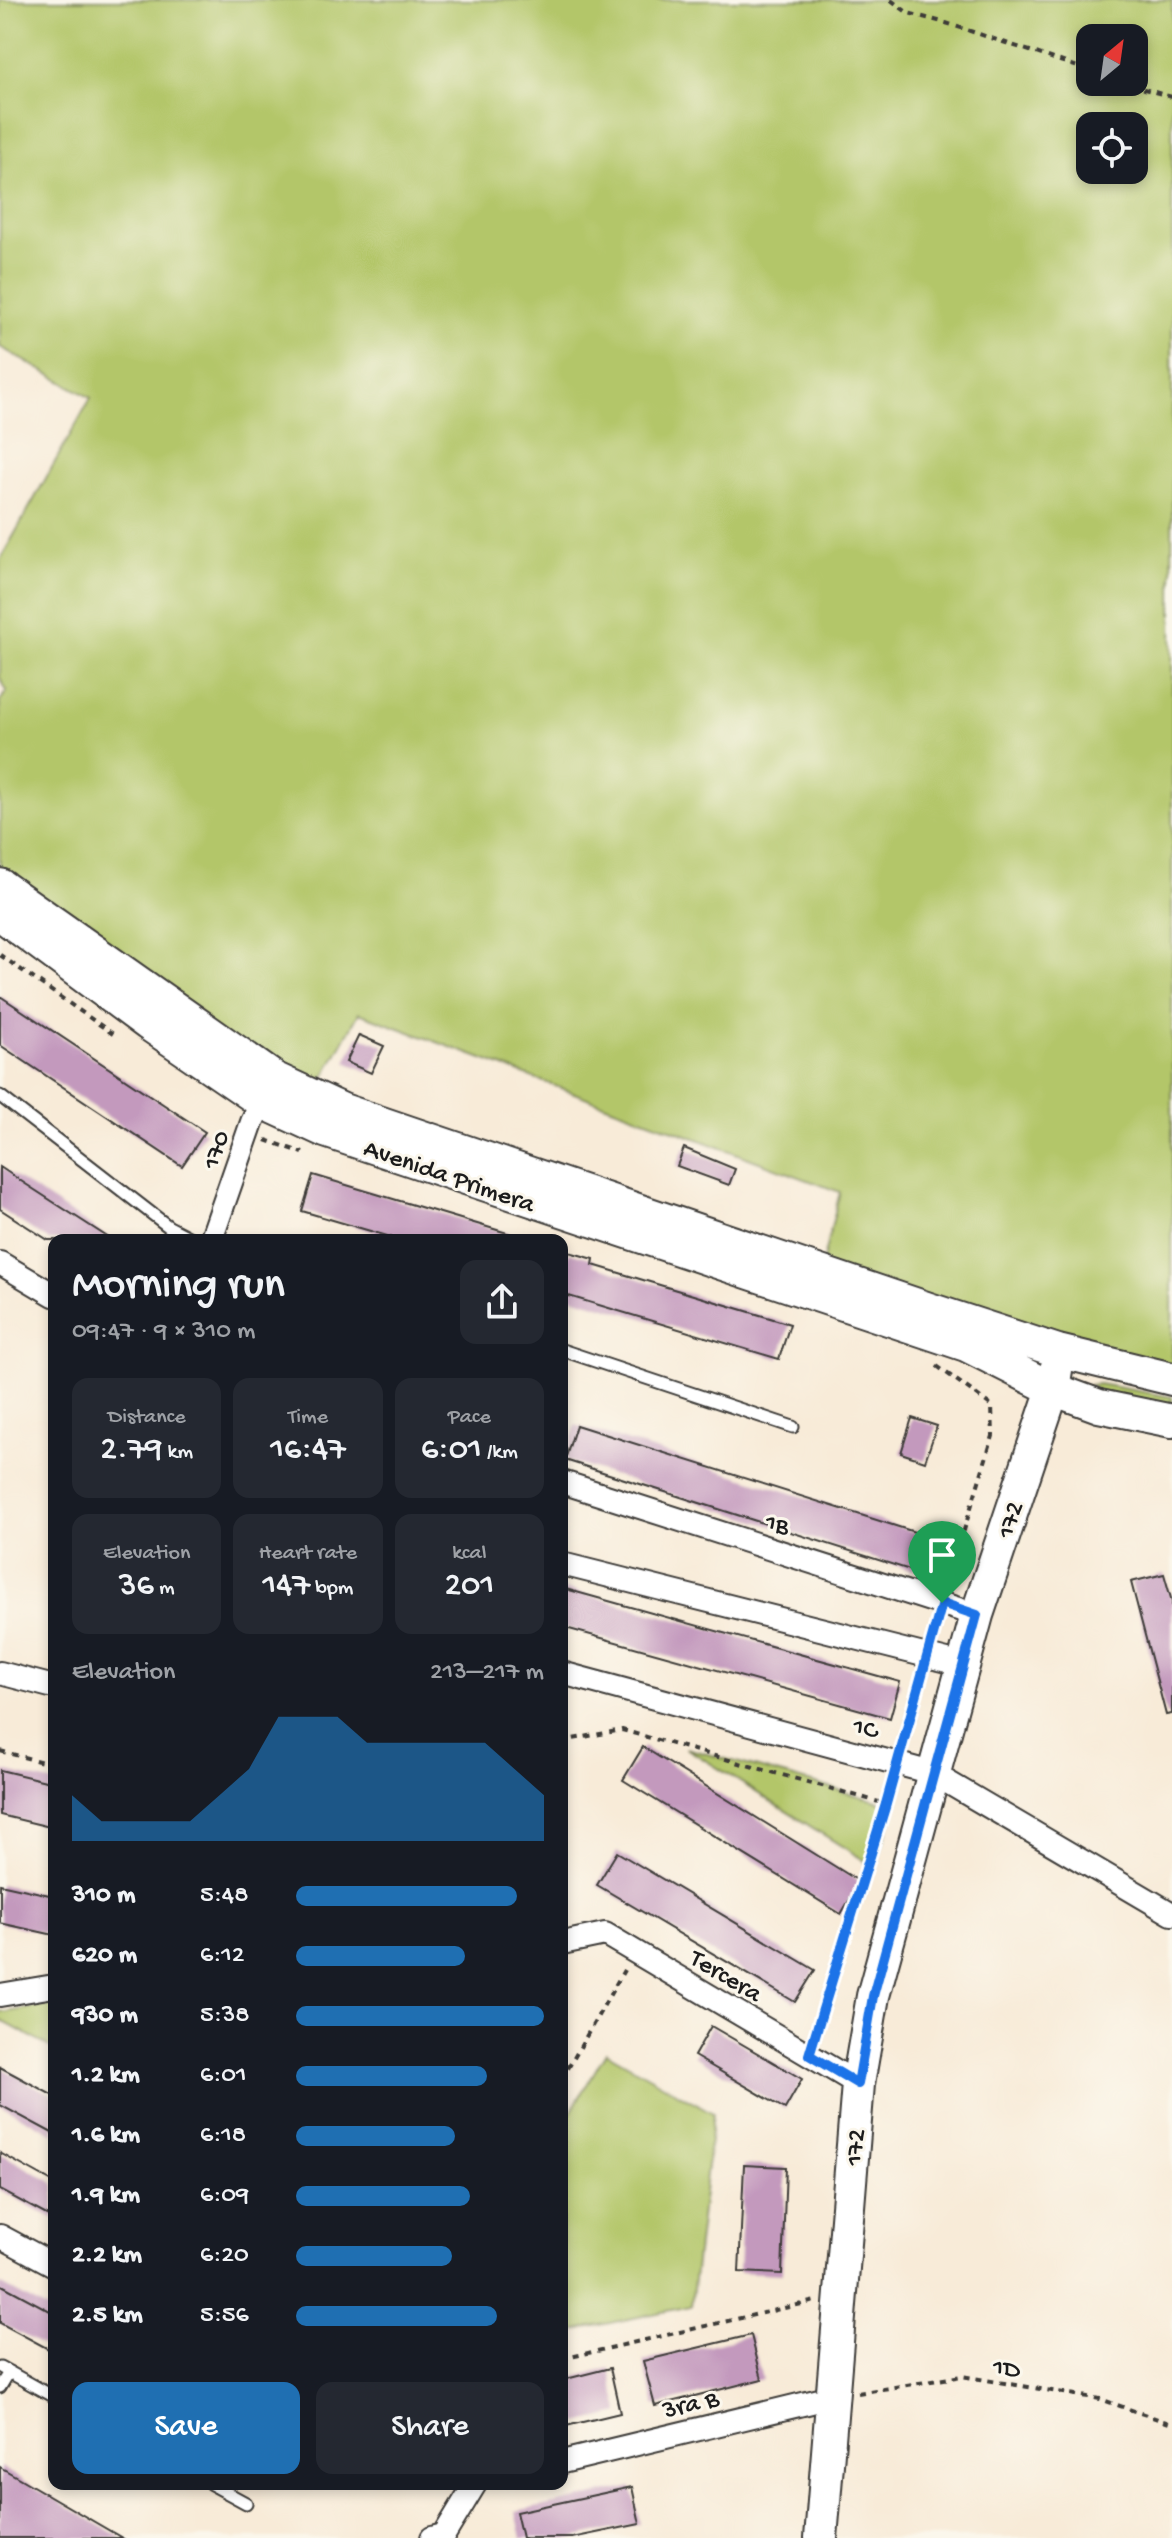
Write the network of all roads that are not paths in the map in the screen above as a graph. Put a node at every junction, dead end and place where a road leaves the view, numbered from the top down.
1 (0, 885) edge
2 (0, 914) edge
3 (268, 1090) junction
4 (0, 1096) edge
5 (194, 1234) edge
6 (213, 1234) edge
7 (0, 1263) edge
8 (48, 1291) edge
9 (1058, 1351) junction
10 (568, 1352) edge
11 (1172, 1379) edge
12 (1053, 1389) junction
13 (1172, 1421) edge
14 (793, 1427) dead end
15 (568, 1484) edge
16 (568, 1566) edge
17 (977, 1615) junction
18 (963, 1665) junction
19 (0, 1673) edge
20 (568, 1675) edge
21 (48, 1684) edge
22 (932, 1773) junction
23 (1172, 1914) edge
24 (568, 1942) edge
25 (48, 1987) edge
26 (0, 1995) edge
27 (858, 2084) junction
28 (0, 2236) edge
29 (48, 2262) edge
30 (4, 2370) edge
31 (0, 2387) edge
32 (48, 2394) edge
33 (832, 2397) junction
34 (568, 2461) edge
35 (222, 2490) edge
36 (471, 2490) edge
37 (246, 2503) dead end
38 (432, 2538) edge
39 (821, 2538) edge

1 - 3 street, Avenida Primera
2 - 3 street, Avenida Primera
3 - 6 street, 170
3 - 9 street, Avenida Primera
3 - 12 street, Avenida Primera
4 - 5 lane
7 - 8 street
9 - 11 street, Avenida Primera
9 - 12 street, 172
10 - 14 lane
12 - 13 street, Avenida Primera
12 - 17 street, 172
15 - 17 street, 1B
16 - 18 street
17 - 18 street, 172
18 - 22 street, 172
19 - 21 street
20 - 22 street, 1C
22 - 23 street, 1C
22 - 27 street, 172
24 - 27 street, Tercera
25 - 26 street
27 - 33 street, 172
28 - 29 street
30 - 31 lane
30 - 32 lane
33 - 34 street, 3ra B
33 - 39 street, 172
35 - 37 lane
36 - 38 street

